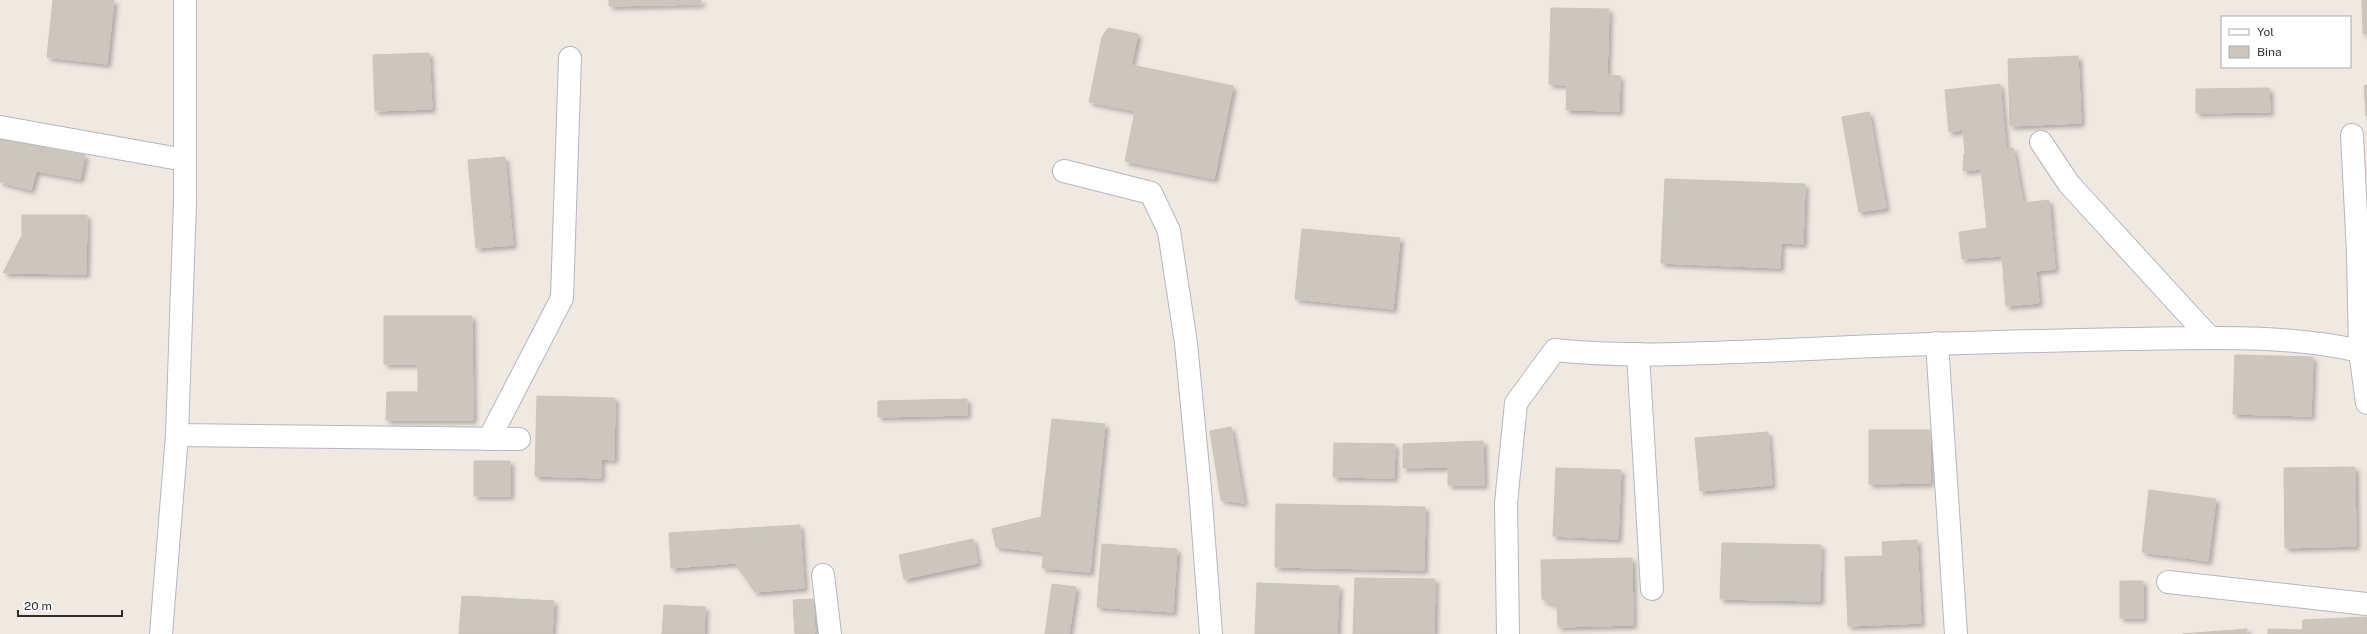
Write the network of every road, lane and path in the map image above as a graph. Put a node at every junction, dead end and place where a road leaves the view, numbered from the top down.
1 (185, 0) edge
2 (570, 58) dead end
3 (0, 127) edge
4 (2352, 135) dead end
5 (2042, 142) dead end
6 (185, 160) junction
7 (1064, 171) dead end
8 (2210, 338) junction
9 (1937, 344) junction
10 (2360, 351) junction
11 (1638, 354) junction
12 (2367, 403) edge
13 (177, 435) junction
14 (489, 439) junction
15 (519, 439) dead end
16 (823, 575) dead end
17 (2168, 582) dead end
18 (1652, 589) dead end
19 (2367, 604) edge
20 (161, 634) edge
21 (830, 634) edge
22 (1211, 634) edge
23 (1508, 634) edge
24 (1956, 634) edge

1 - 6 street
2 - 14 street
3 - 6 street
4 - 10 street
5 - 8 street
6 - 13 street
7 - 22 street
8 - 9 street
8 - 10 street
9 - 11 street
9 - 24 street
10 - 12 street
11 - 18 street
11 - 23 street
13 - 14 street
13 - 20 street
14 - 15 street
16 - 21 street
17 - 19 street

